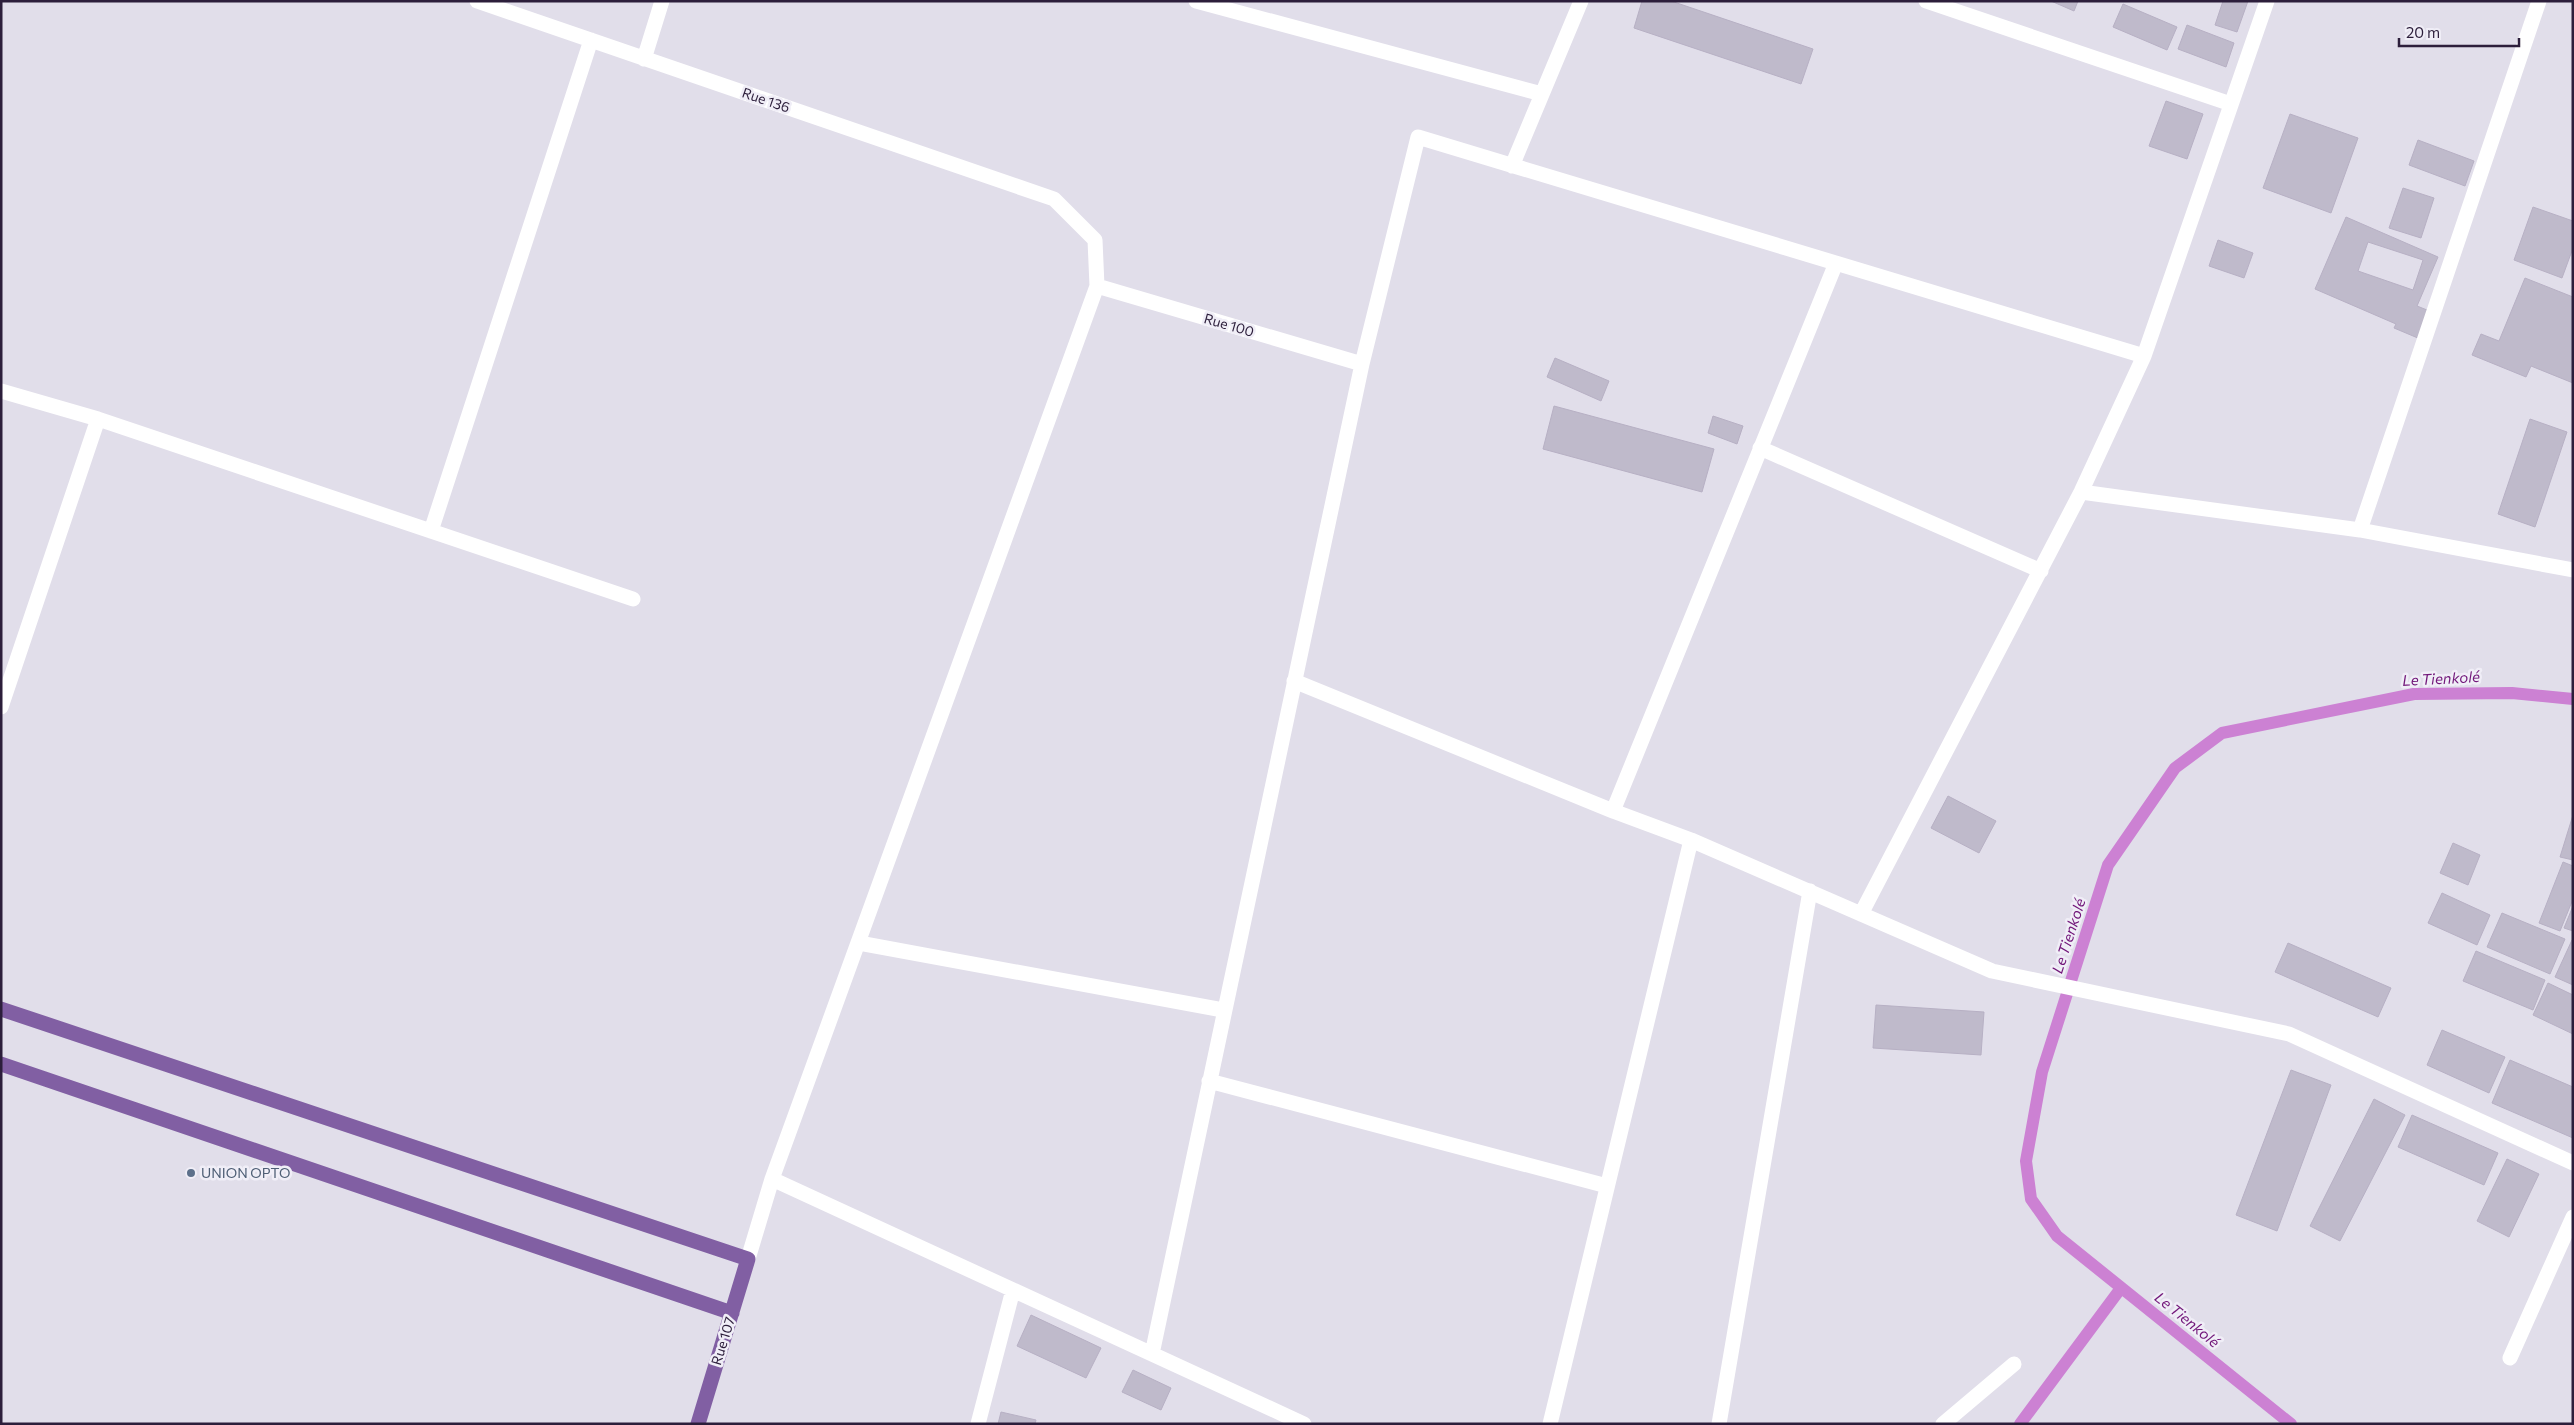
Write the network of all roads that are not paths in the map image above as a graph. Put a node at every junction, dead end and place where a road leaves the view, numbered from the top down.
1 (477, 1) edge
2 (662, 1) edge
3 (1196, 1) edge
4 (1580, 1) edge
5 (1926, 1) edge
6 (2267, 1) edge
7 (2539, 1) edge
8 (591, 40) junction
9 (644, 59) junction
10 (1542, 94) junction
11 (2231, 104) junction
12 (1512, 166) junction
13 (1836, 263) junction
14 (1097, 286) junction
15 (2144, 356) junction
16 (1362, 364) junction
17 (1, 391) edge
18 (98, 419) junction
19 (1760, 448) junction
20 (2081, 492) junction
21 (2360, 530) junction
22 (431, 531) junction
23 (2573, 570) edge
24 (2041, 571) junction
25 (633, 599) dead end
26 (1294, 681) junction
27 (1, 707) edge
28 (1613, 811) junction
29 (1691, 840) junction
30 (1810, 891) junction
31 (1861, 914) junction
32 (859, 943) junction
33 (1, 1009) edge
34 (1224, 1010) junction
35 (1, 1064) edge
36 (1209, 1080) junction
37 (2573, 1163) edge
38 (772, 1179) junction
39 (1607, 1186) junction
40 (2573, 1217) edge
41 (748, 1259) junction
42 (1013, 1290) junction
43 (732, 1313) junction
44 (1152, 1354) junction
45 (2510, 1358) dead end
46 (2014, 1364) dead end
47 (698, 1424) edge
48 (978, 1424) edge
49 (1304, 1424) edge
50 (1550, 1424) edge
51 (1719, 1424) edge
52 (1943, 1424) edge

1 - 8 street, Rue 136
2 - 9 street
3 - 10 street
4 - 10 street
5 - 11 street
6 - 11 street
7 - 21 street
8 - 9 street, Rue 136
8 - 22 street
9 - 14 street, Rue 136
10 - 12 street
11 - 15 street
12 - 13 street
12 - 16 street
13 - 15 street
13 - 19 street
14 - 16 street, Rue 100
14 - 32 street
15 - 20 street
16 - 26 street
17 - 18 street
18 - 22 street
18 - 27 street
19 - 24 street
19 - 28 street
20 - 21 street
20 - 24 street
21 - 23 street
22 - 25 street
24 - 31 street
26 - 28 street
26 - 34 street
28 - 29 street
29 - 30 street
29 - 39 street
30 - 31 street
30 - 51 street
31 - 37 street
32 - 34 street
32 - 38 street
33 - 41 main road
34 - 36 street
35 - 43 main road
36 - 39 street
36 - 44 street
38 - 41 street
38 - 42 street
39 - 50 street
40 - 45 street
41 - 43 main road, Rue 107
42 - 44 street
42 - 48 street
43 - 47 main road, Rue 107
44 - 49 street
46 - 52 street

